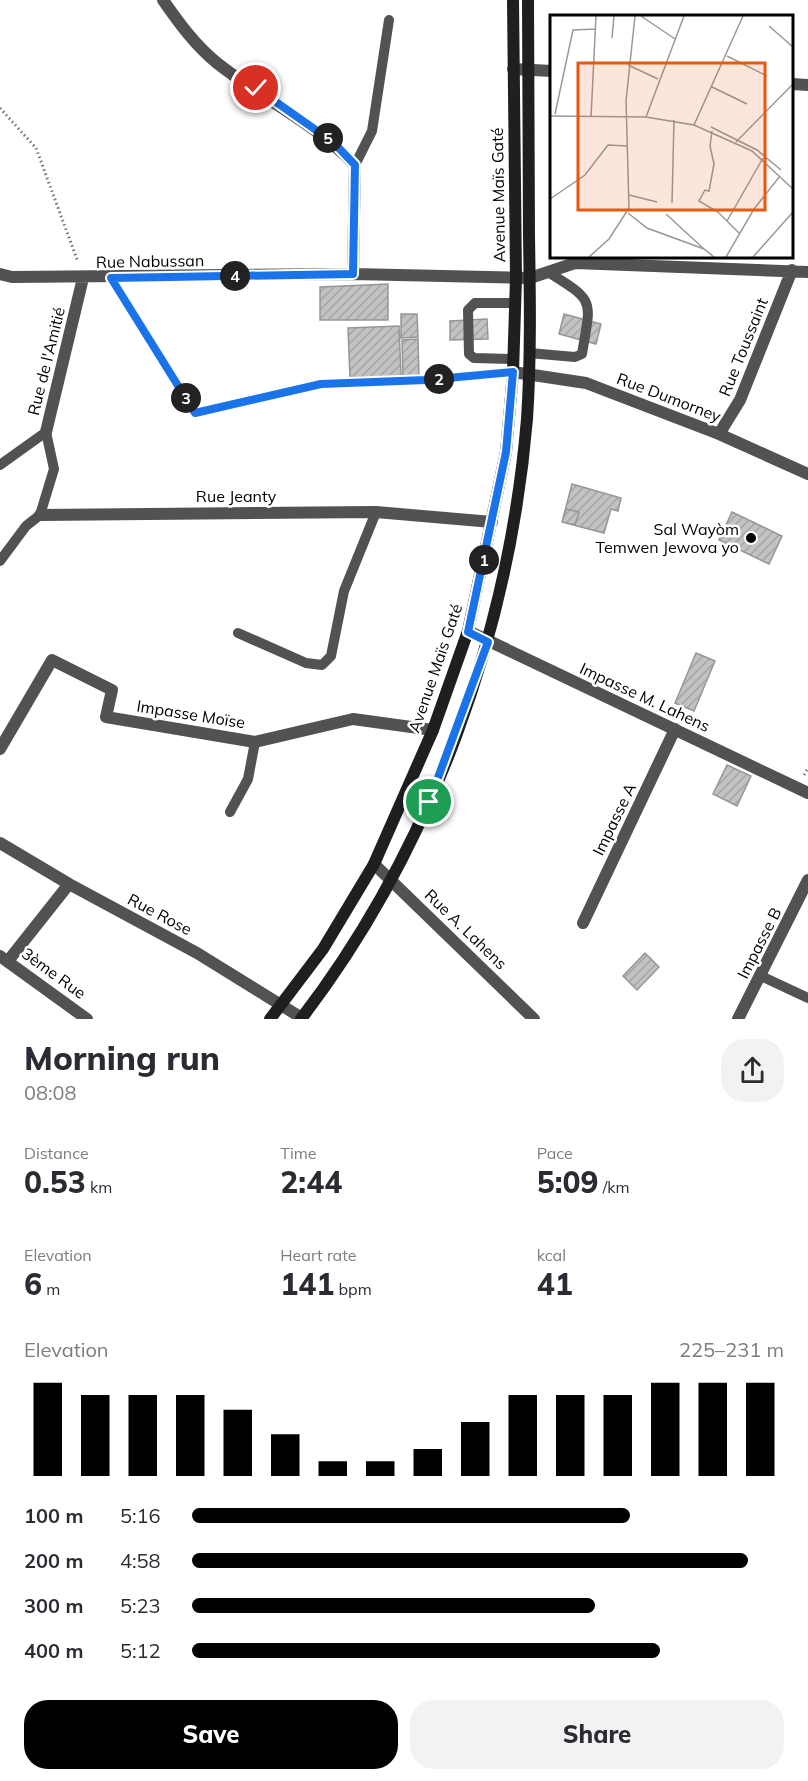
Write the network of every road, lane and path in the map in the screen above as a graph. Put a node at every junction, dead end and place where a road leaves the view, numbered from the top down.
1 (163, 0) edge
2 (513, 0) edge
3 (528, 0) edge
4 (389, 20) dead end
5 (513, 69) junction
6 (529, 69) junction
7 (550, 71) edge
8 (793, 84) edge
9 (808, 85) edge
10 (0, 108) edge
11 (355, 165) junction
12 (792, 270) junction
13 (548, 272) junction
14 (808, 272) edge
15 (0, 274) edge
16 (353, 274) junction
17 (83, 278) junction
18 (111, 278) junction
19 (516, 279) junction
20 (530, 279) junction
21 (516, 303) junction
22 (529, 353) junction
23 (513, 365) junction
24 (528, 374) junction
25 (46, 432) junction
26 (719, 434) junction
27 (0, 465) edge
28 (808, 474) edge
29 (376, 512) junction
30 (40, 515) junction
31 (492, 522) junction
32 (0, 561) edge
33 (468, 632) junction
34 (238, 633) dead end
35 (488, 642) junction
36 (675, 729) junction
37 (433, 730) junction
38 (255, 742) junction
39 (0, 749) edge
40 (808, 793) edge
41 (230, 812) dead end
42 (0, 843) edge
43 (374, 864) junction
44 (392, 880) junction
45 (808, 880) edge
46 (69, 884) junction
47 (583, 922) dead end
48 (4, 959) edge
49 (761, 976) junction
50 (808, 998) edge
51 (280, 1007) junction
52 (87, 1019) edge
53 (270, 1019) edge
54 (302, 1019) edge
55 (534, 1019) edge
56 (738, 1019) edge

1 - 11 street
2 - 5 main road, Avenue Maïs Gaté
3 - 6 main road, Avenue Maïs Gaté
4 - 11 lane
5 - 6 street
5 - 19 main road, Avenue Maïs Gaté
6 - 7 street
6 - 20 main road, Avenue Maïs Gaté
8 - 9 street
10 - 17 path
11 - 16 street
12 - 13 street
12 - 14 street
12 - 26 street, Rue Toussaint
13 - 20 street
13 - 22 lane
15 - 17 street, Rue Nabussan
16 - 18 street, Rue Nabussan
16 - 19 street, Rue Nabussan
17 - 18 street, Rue Nabussan
17 - 25 street, Rue de l'Amitié
18 - 23 path
19 - 20 street, Rue Nabussan
19 - 21 main road, Avenue Maïs Gaté
20 - 22 main road, Avenue Maïs Gaté
21 - 23 main road, Avenue Maïs Gaté
21 - 23 lane
22 - 24 main road, Avenue Maïs Gaté
23 - 24 street, Rue Dumorney
23 - 31 main road, Avenue Maïs Gaté
24 - 26 street, Rue Dumorney
24 - 35 main road, Avenue Maïs Gaté
25 - 27 lane, Rue de l'Amitié
25 - 30 lane
26 - 28 street, Rue Dumorney
29 - 30 street, Rue Jeanty
29 - 31 street, Rue Jeanty
29 - 34 lane
30 - 32 lane
31 - 33 main road, Avenue Maïs Gaté
33 - 35 street, Impasse M. Lahens
33 - 37 main road, Avenue Maïs Gaté
35 - 36 street, Impasse M. Lahens
35 - 44 main road, Avenue Maïs Gaté
36 - 40 street, Impasse M. Lahens
36 - 47 street, Impasse A
37 - 38 street, Impasse Moïse
37 - 43 main road, Avenue Maïs Gaté
38 - 39 street, Impasse Moïse
38 - 41 lane
42 - 46 street, Rue Rose
43 - 44 street, Rue A. Lahens
43 - 51 main road, Avenue Maïs Gaté
44 - 54 main road, Avenue Maïs Gaté
44 - 55 street, Rue A. Lahens
45 - 49 street, Impasse B
46 - 48 street
46 - 51 street, Rue Rose
48 - 52 street, 3ème Rue
49 - 50 lane
49 - 56 street, Impasse B
51 - 53 main road, Avenue Maïs Gaté
51 - 54 street, Rue Rose

